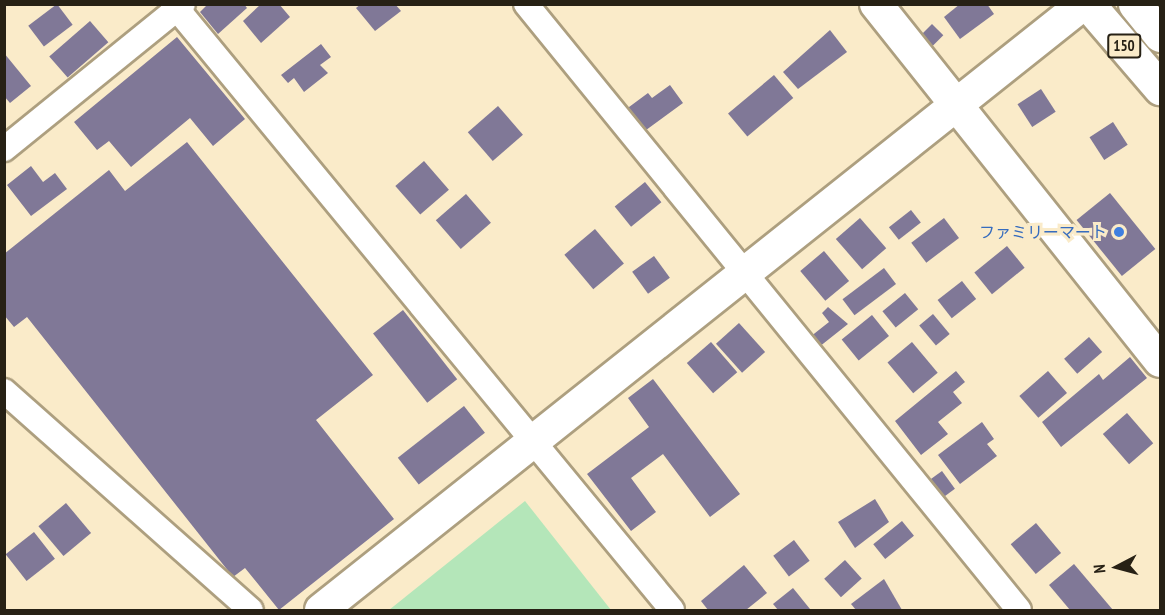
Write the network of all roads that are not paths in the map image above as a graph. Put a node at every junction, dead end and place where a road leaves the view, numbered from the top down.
1 (526, 4) edge
2 (876, 4) edge
3 (1083, 4) edge
4 (1088, 4) edge
5 (1134, 4) edge
6 (177, 6) edge
7 (1161, 35) edge
8 (1161, 88) edge
9 (956, 103) junction
10 (4, 149) edge
11 (743, 274) junction
12 (1161, 361) edge
13 (4, 391) edge
14 (531, 442) junction
15 (251, 610) edge
16 (321, 610) edge
17 (672, 610) edge
18 (1019, 610) edge

1 - 11 street
2 - 9 street
3 - 9 street
4 - 8 highway, 150
5 - 7 highway, 150
6 - 10 street
6 - 14 street
9 - 11 street
9 - 12 street
11 - 14 street
11 - 18 street
13 - 15 street
14 - 16 street
14 - 17 street

